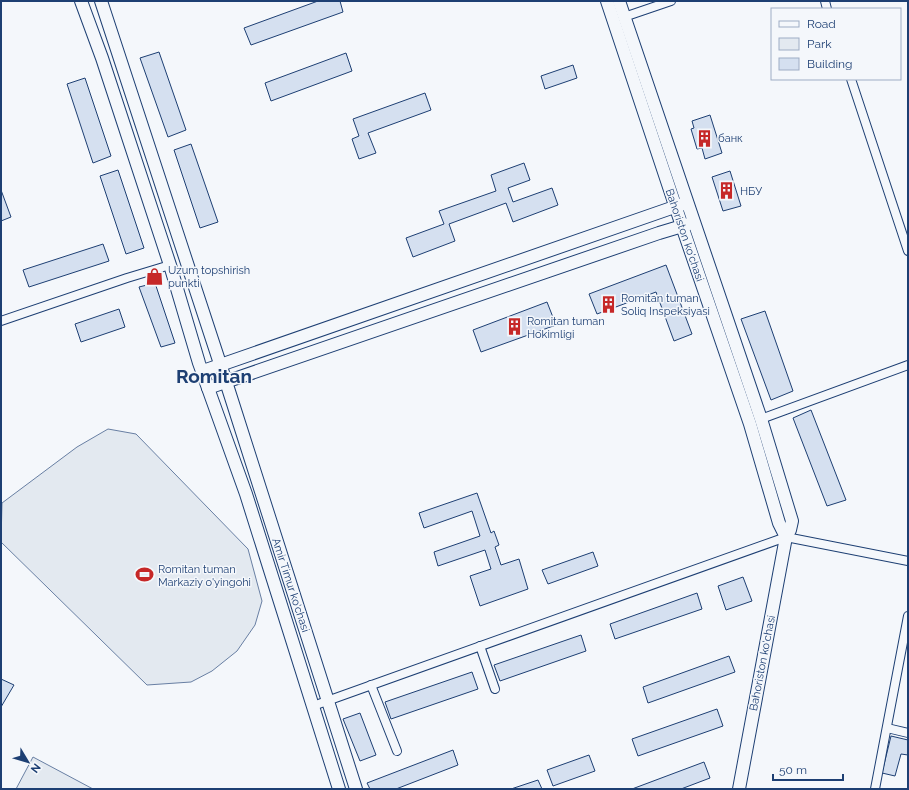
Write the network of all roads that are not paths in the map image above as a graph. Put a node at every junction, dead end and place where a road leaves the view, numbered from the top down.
1 (81, 1) edge
2 (101, 1) edge
3 (607, 1) edge
4 (619, 1) edge
5 (671, 1) edge
6 (624, 16) junction
7 (851, 80) edge
8 (688, 202) junction
9 (675, 206) junction
10 (694, 223) junction
11 (682, 226) junction
12 (908, 251) edge
13 (186, 260) junction
14 (170, 265) junction
15 (1, 321) edge
16 (220, 364) junction
17 (908, 365) edge
18 (203, 371) junction
19 (226, 381) junction
20 (208, 388) junction
21 (761, 419) junction
22 (786, 537) junction
23 (908, 561) edge
24 (908, 616) edge
25 (480, 646) junction
26 (371, 685) junction
27 (495, 689) dead end
28 (328, 700) junction
29 (313, 706) junction
30 (887, 728) junction
31 (908, 733) edge
32 (397, 751) dead end
33 (339, 789) edge
34 (356, 789) edge
35 (739, 789) edge
36 (875, 789) edge

1 - 14 street, Amir Timur ko‘chasi
2 - 13 street, Amir Timur ko‘chasi
3 - 9 street, Bahoriston ko‘chasi
4 - 6 street, Bahoriston ko‘chasi
5 - 6 street
6 - 8 street, Bahoriston ko‘chasi
7 - 12 street
8 - 9 street
8 - 10 street, Bahoriston ko‘chasi
9 - 11 street, Bahoriston ko‘chasi
9 - 16 street
10 - 11 street
10 - 21 street, Bahoriston ko‘chasi
11 - 19 street
11 - 22 street, Bahoriston ko‘chasi
13 - 14 street
13 - 16 street, Amir Timur ko‘chasi
14 - 15 street
14 - 18 street, Amir Timur ko‘chasi
16 - 18 street
16 - 19 street, Amir Timur ko‘chasi
17 - 21 street
18 - 20 street, Amir Timur ko‘chasi
19 - 20 street
19 - 28 street, Amir Timur ko‘chasi
20 - 29 street, Amir Timur ko‘chasi
21 - 22 street, Bahoriston ko‘chasi
22 - 23 street
22 - 25 street
22 - 35 street, Bahoriston ko‘chasi
24 - 30 street
25 - 26 street
25 - 27 street
26 - 28 street
26 - 32 street
28 - 29 street
28 - 34 street, Amir Timur ko‘chasi
29 - 33 street, Amir Timur ko‘chasi
30 - 31 street
30 - 36 street

